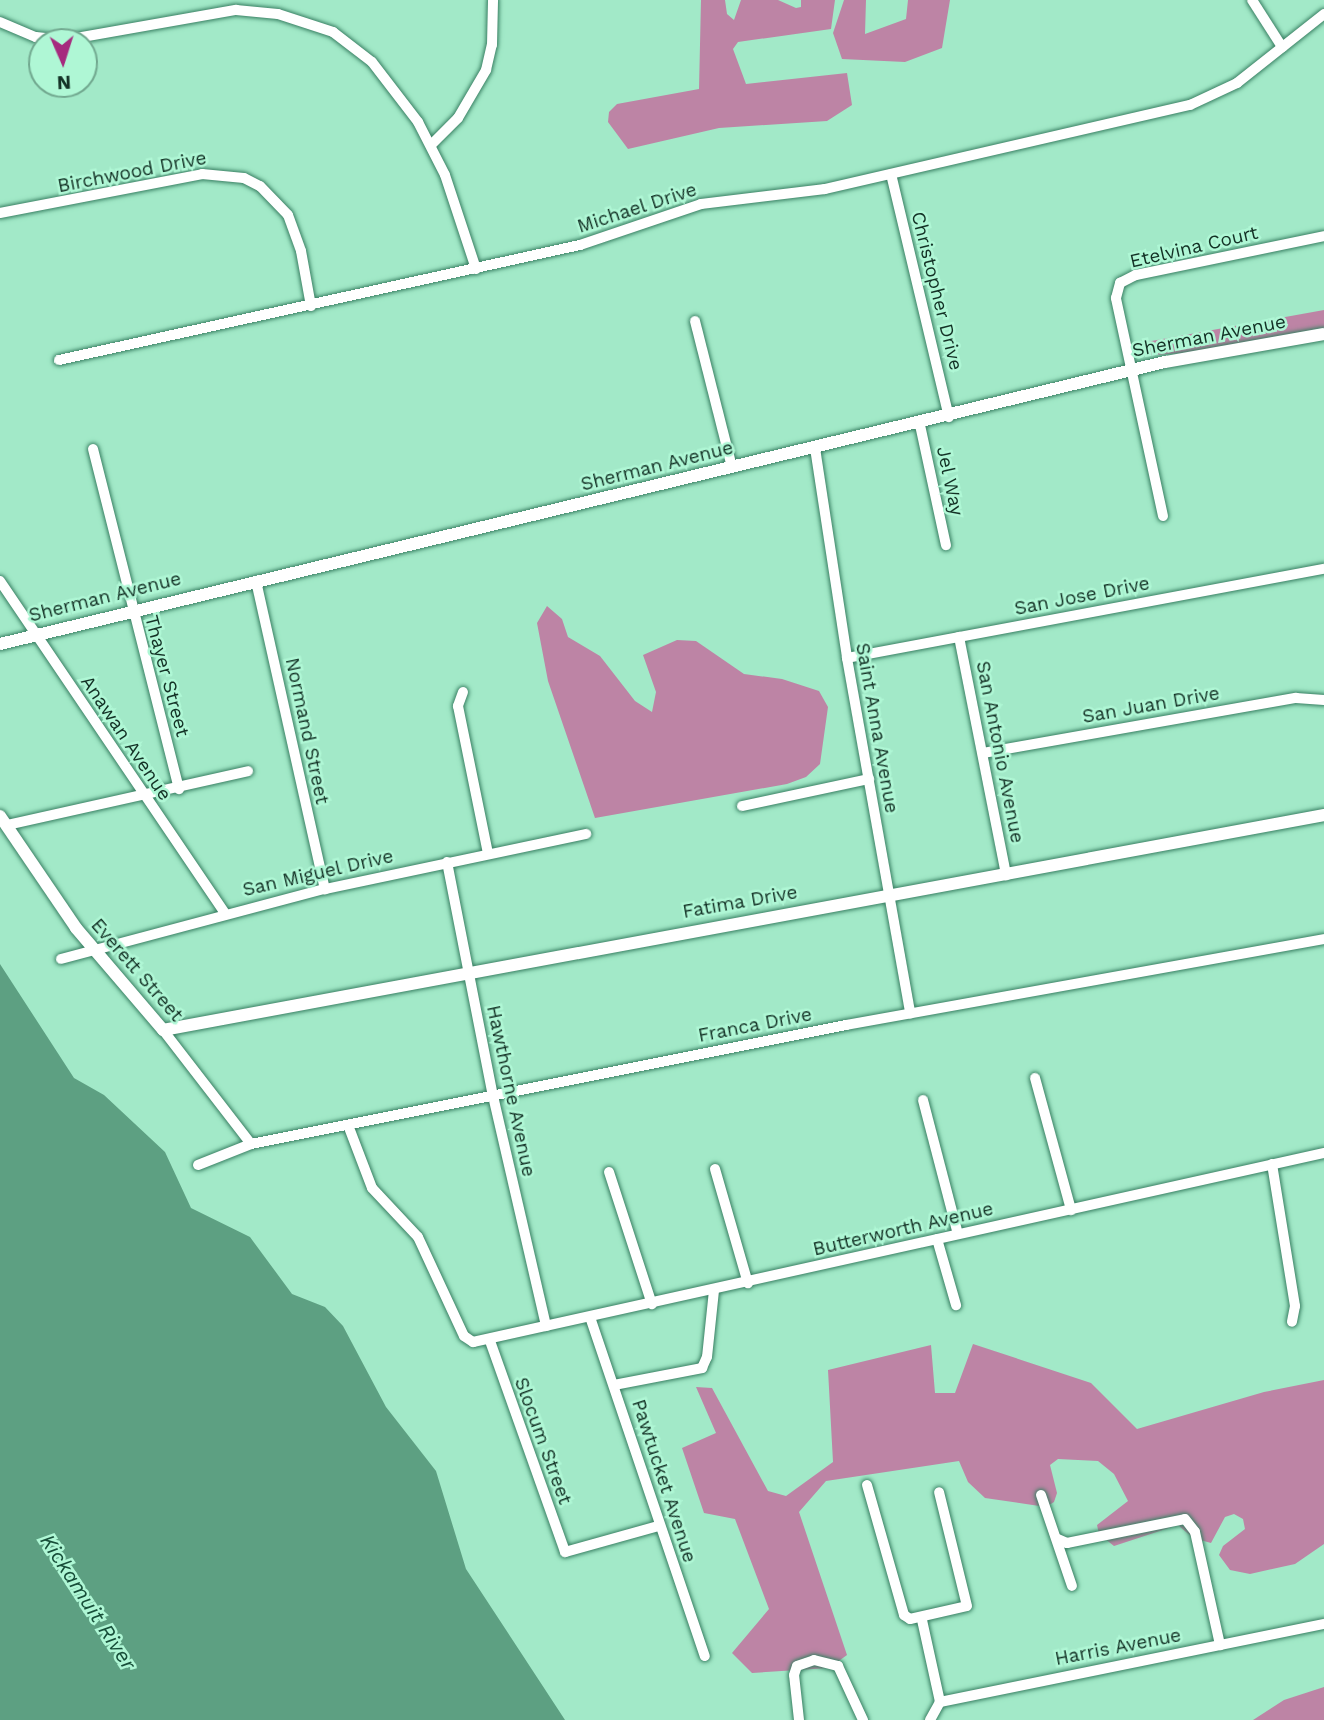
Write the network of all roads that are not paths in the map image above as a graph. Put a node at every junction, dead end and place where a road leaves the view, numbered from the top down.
1 (493, 0) edge
2 (1252, 0) edge
3 (1324, 14) edge
4 (0, 22) edge
5 (1282, 47) junction
6 (431, 145) junction
7 (891, 174) junction
8 (0, 213) edge
9 (1324, 236) edge
10 (476, 269) junction
11 (311, 306) junction
12 (695, 321) dead end
13 (1324, 334) edge
14 (59, 360) dead end
15 (1130, 371) junction
16 (949, 417) junction
17 (920, 425) junction
18 (815, 448) junction
19 (93, 449) dead end
20 (732, 467) junction
21 (1163, 516) dead end
22 (946, 545) dead end
23 (1324, 569) edge
24 (0, 581) edge
25 (256, 581) junction
26 (132, 612) junction
27 (35, 634) junction
28 (959, 637) junction
29 (0, 643) edge
30 (846, 658) junction
31 (463, 692) dead end
32 (1324, 700) edge
33 (983, 753) junction
34 (248, 771) dead end
35 (869, 779) junction
36 (179, 789) junction
37 (144, 797) junction
38 (742, 806) dead end
39 (1324, 816) edge
40 (3, 821) edge
41 (586, 834) dead end
42 (488, 853) junction
43 (447, 862) junction
44 (1006, 875) junction
45 (324, 889) junction
46 (889, 895) junction
47 (225, 913) junction
48 (1324, 939) edge
49 (93, 948) junction
50 (61, 959) dead end
51 (468, 973) junction
52 (910, 1013) junction
53 (163, 1030) junction
54 (1035, 1078) dead end
55 (493, 1096) junction
56 (923, 1100) dead end
57 (348, 1125) junction
58 (251, 1144) junction
59 (1324, 1153) edge
60 (1272, 1164) junction
61 (198, 1165) dead end
62 (715, 1169) dead end
63 (609, 1172) dead end
64 (1071, 1210) junction
65 (958, 1234) junction
66 (937, 1240) junction
67 (748, 1283) junction
68 (714, 1290) junction
69 (652, 1304) junction
70 (956, 1305) dead end
71 (590, 1317) junction
72 (1292, 1322) dead end
73 (547, 1326) junction
74 (489, 1341) junction
75 (614, 1385) junction
76 (867, 1485) dead end
77 (939, 1492) dead end
78 (1041, 1495) dead end
79 (658, 1526) junction
80 (1058, 1539) junction
81 (1072, 1586) dead end
82 (922, 1620) junction
83 (1324, 1624) edge
84 (1220, 1645) junction
85 (705, 1656) dead end
86 (940, 1702) junction
87 (799, 1720) edge
88 (863, 1720) edge
89 (930, 1720) edge

1 - 6 street
2 - 5 street
3 - 5 street, Michael Drive
4 - 6 street
5 - 7 street, Michael Drive
6 - 10 street
7 - 10 street, Michael Drive
7 - 16 street, Christopher Drive
8 - 11 street, Birchwood Drive
9 - 15 street, Etelvina Court
10 - 11 street, Michael Drive
11 - 14 street, Michael Drive
12 - 20 street
13 - 15 street, Sherman Avenue
15 - 16 street, Sherman Avenue
15 - 21 street
16 - 17 street, Sherman Avenue
17 - 18 street, Sherman Avenue
17 - 22 street, Jel Way
18 - 20 street, Sherman Avenue
18 - 30 street, Saint Anna Avenue
19 - 26 street, Thayer Street
20 - 25 street, Sherman Avenue
23 - 28 street, San Jose Drive
24 - 27 street, Anawan Avenue
25 - 26 street, Sherman Avenue
25 - 45 street, Normand Street
26 - 27 street, Sherman Avenue
26 - 36 street, Thayer Street
27 - 29 street, Sherman Avenue
27 - 37 street, Anawan Avenue
28 - 30 street, San Jose Drive
28 - 33 street, San Antonio Avenue
30 - 35 street, Saint Anna Avenue
31 - 42 street
32 - 33 street, San Juan Drive
33 - 44 street, San Antonio Avenue
34 - 36 street
35 - 38 street
35 - 46 street, Saint Anna Avenue
36 - 37 street
37 - 40 street
37 - 47 street, Anawan Avenue
39 - 44 street, Fatima Drive
40 - 49 street, Everett Street
41 - 42 street, San Miguel Drive
42 - 43 street, San Miguel Drive
43 - 45 street, San Miguel Drive
43 - 51 street, Hawthorne Avenue
44 - 46 street, Fatima Drive
45 - 47 street, San Miguel Drive
46 - 51 street, Fatima Drive
46 - 52 street, Saint Anna Avenue
47 - 49 street, San Miguel Drive
48 - 52 street, Franca Drive
49 - 50 street, San Miguel Drive
49 - 53 street, Everett Street
51 - 53 street, Fatima Drive
51 - 55 street, Hawthorne Avenue
52 - 55 street, Franca Drive
53 - 58 street, Everett Street
54 - 64 street
55 - 57 street, Franca Drive
55 - 73 street, Hawthorne Avenue
56 - 65 street
57 - 58 street, Franca Drive
57 - 74 street
58 - 61 street, Franca Drive
59 - 60 street, Butterworth Avenue
60 - 64 street, Butterworth Avenue
60 - 72 street
62 - 67 street
63 - 69 street
64 - 65 street, Butterworth Avenue
65 - 66 street, Butterworth Avenue
66 - 67 street, Butterworth Avenue
66 - 70 street
67 - 68 street, Butterworth Avenue
68 - 69 street, Butterworth Avenue
68 - 75 street
69 - 71 street, Butterworth Avenue
71 - 73 street, Butterworth Avenue
71 - 75 street, Pawtucket Avenue
73 - 74 street, Butterworth Avenue
74 - 79 street, Slocum Street
75 - 79 street, Pawtucket Avenue
76 - 82 street
77 - 82 street
78 - 80 street
79 - 85 street, Pawtucket Avenue
80 - 81 street
80 - 84 street
82 - 86 street
83 - 84 street, Harris Avenue
84 - 86 street, Harris Avenue
86 - 89 street
87 - 88 street

